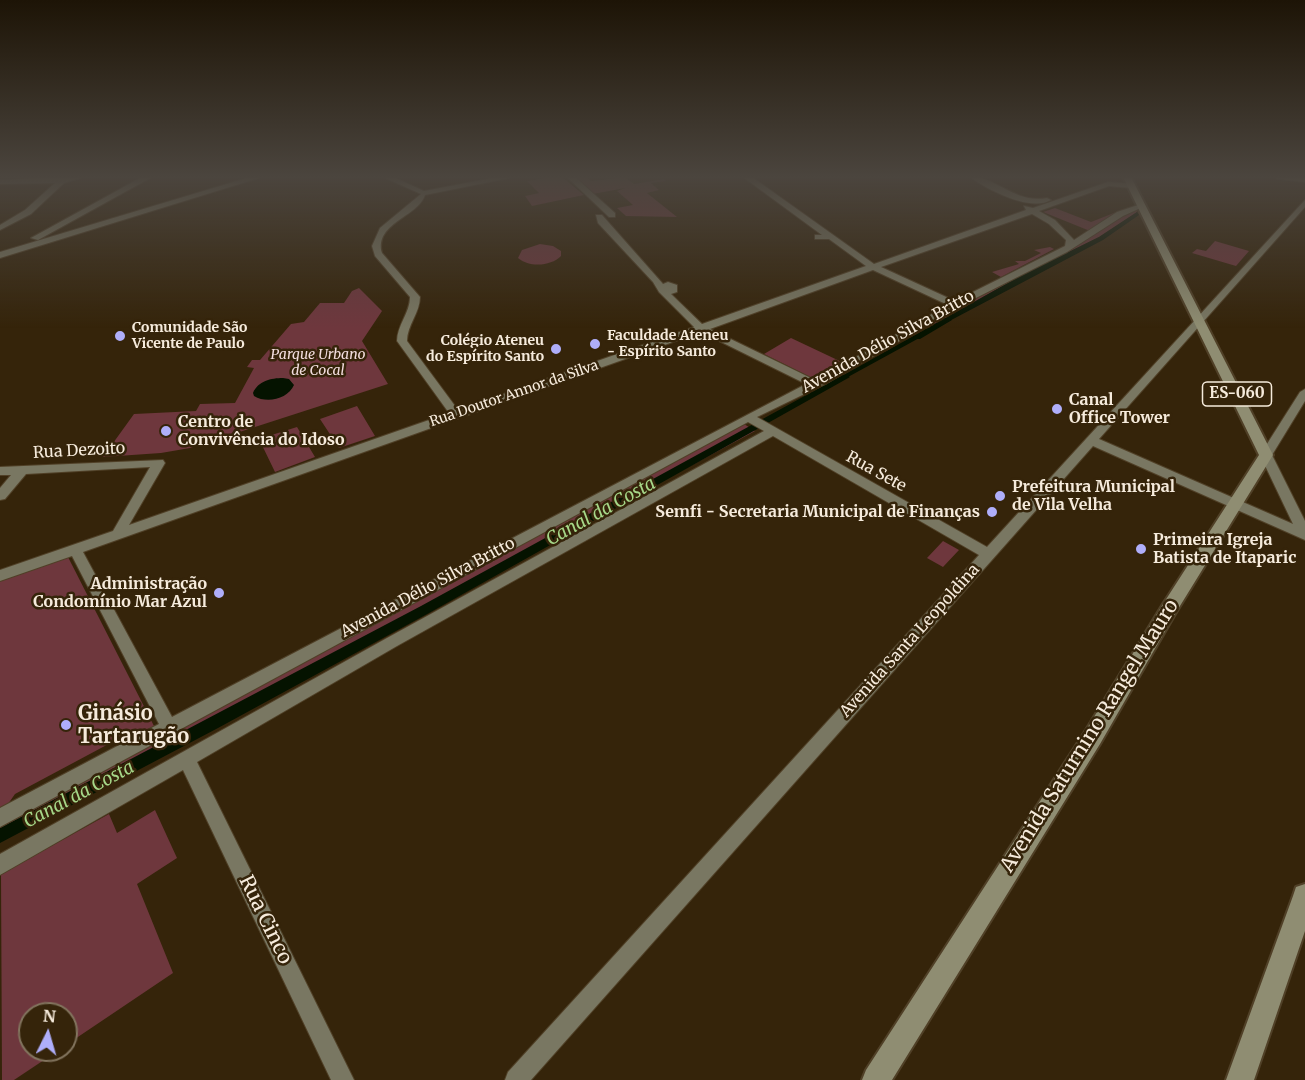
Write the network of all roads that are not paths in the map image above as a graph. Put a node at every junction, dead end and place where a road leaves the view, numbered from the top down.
1 (59, 227) edge
2 (61, 227) edge
3 (93, 227) edge
4 (93, 227) edge
5 (386, 227) edge
6 (614, 227) edge
7 (816, 227) edge
8 (817, 227) edge
9 (991, 227) edge
10 (1053, 227) edge
11 (1058, 227) edge
12 (1099, 227) edge
13 (1152, 227) edge
14 (1282, 227) edge
15 (85, 230) junction
16 (1065, 234) junction
17 (832, 239) junction
18 (28, 245) junction
19 (1069, 247) junction
20 (0, 255) edge
21 (873, 267) junction
22 (955, 305) junction
23 (1198, 320) junction
24 (701, 328) junction
25 (814, 384) junction
26 (1305, 392) edge
27 (456, 414) junction
28 (760, 425) junction
29 (1090, 440) junction
30 (1266, 454) junction
31 (22, 470) junction
32 (0, 471) edge
33 (0, 496) edge
34 (1235, 504) junction
35 (117, 535) junction
36 (1305, 535) edge
37 (75, 549) junction
38 (988, 554) junction
39 (0, 576) edge
40 (169, 727) junction
41 (187, 760) junction
42 (0, 818) edge
43 (0, 865) edge
44 (1305, 896) edge
45 (343, 1080) edge
46 (516, 1080) edge
47 (876, 1080) edge
48 (1240, 1080) edge

1 - 18 street
2 - 18 street
3 - 15 street
4 - 15 street
5 - 27 street
6 - 24 street
7 - 17 street
8 - 17 street
9 - 21 street, Rua Doutor Annor da Silva
10 - 16 street
11 - 16 street
12 - 19 street, Avenida Délio Silva Britto
13 - 23 main road, ES-060
14 - 23 street, Avenida Santa Leopoldina
15 - 18 street
16 - 19 street
17 - 21 street
18 - 20 street
19 - 22 street, Avenida Délio Silva Britto
21 - 22 street
21 - 24 street, Rua Doutor Annor da Silva
22 - 25 street, Avenida Délio Silva Britto
23 - 29 street, Avenida Santa Leopoldina
23 - 30 main road, ES-060
24 - 25 street
24 - 27 street, Rua Doutor Annor da Silva
25 - 28 street, Avenida Délio Silva Britto
26 - 30 street, Avenida Saturnino Rangel Mauro
27 - 35 street, Rua Doutor Annor da Silva
28 - 38 street, Rua Sete
28 - 40 street, Avenida Délio Silva Britto
28 - 41 street, Avenida Délio Silva Britto
29 - 34 street
29 - 38 street, Avenida Santa Leopoldina
30 - 34 main road, Avenida Saturnino Rangel Mauro
30 - 36 street, ES-060
31 - 32 street, Rua Dezoito
31 - 33 street
31 - 35 street, Rua Dezoito
34 - 36 street
34 - 47 main road, Avenida Saturnino Rangel Mauro
35 - 37 street, Rua Doutor Annor da Silva
37 - 39 street, Rua Doutor Annor da Silva
37 - 40 street
38 - 46 street, Avenida Santa Leopoldina
40 - 42 street, Avenida Délio Silva Britto
41 - 43 street, Avenida Délio Silva Britto
41 - 45 street, Rua Cinco
44 - 48 main road

